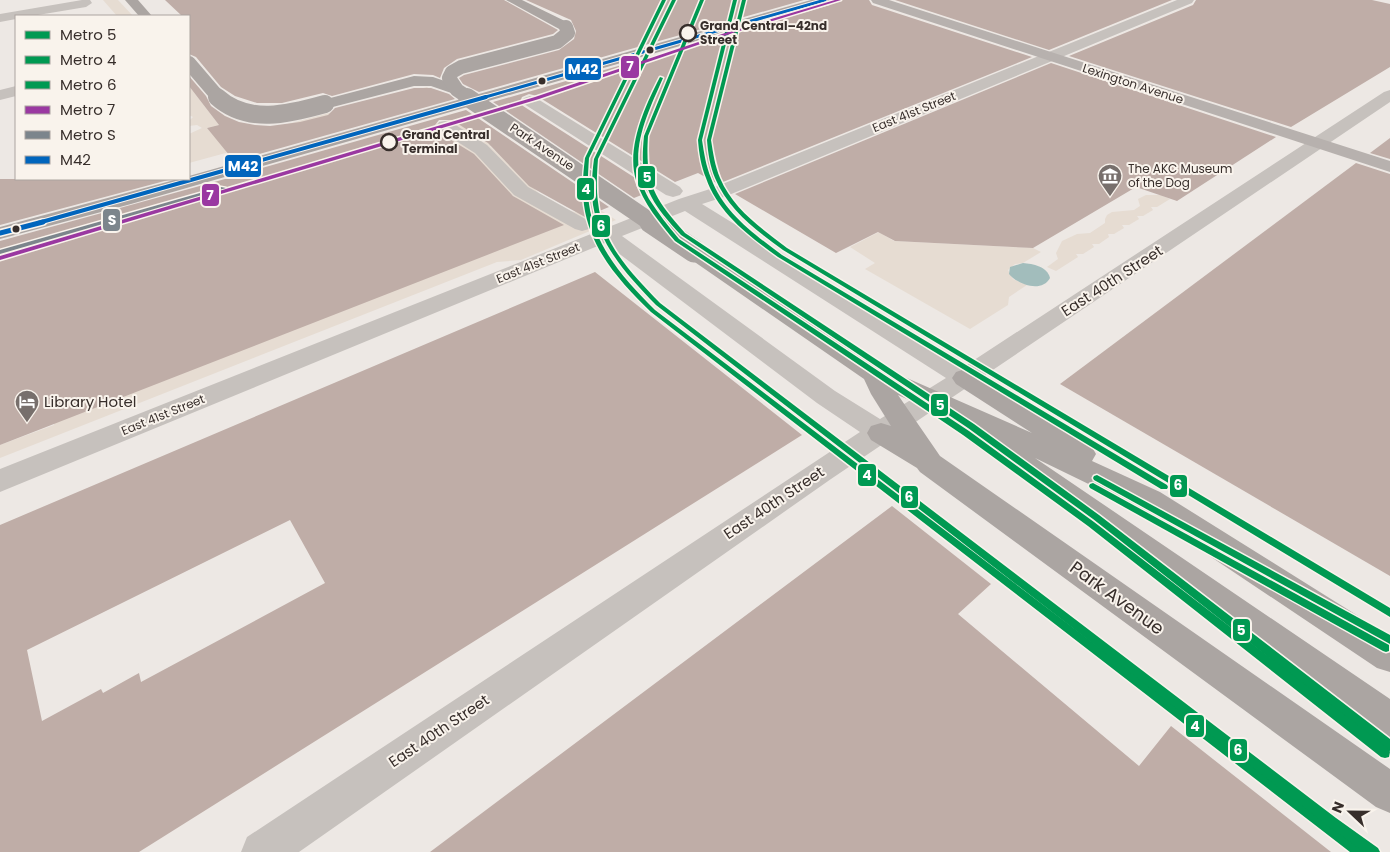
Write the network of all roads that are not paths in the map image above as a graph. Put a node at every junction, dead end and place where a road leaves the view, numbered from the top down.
1 (131, 0) edge
2 (512, 0) edge
3 (825, 0) edge
4 (877, 0) edge
5 (1188, 0) edge
6 (87, 5) edge
7 (20, 15) edge
8 (145, 15) edge
9 (15, 16) edge
10 (0, 18) edge
11 (1049, 56) junction
12 (190, 64) edge
13 (457, 90) junction
14 (15, 91) edge
15 (0, 95) edge
16 (1390, 95) edge
17 (530, 102) dead end
18 (445, 126) dead end
19 (1318, 144) junction
20 (1390, 167) edge
21 (679, 197) junction
22 (582, 225) dead end
23 (0, 232) edge
24 (607, 235) junction
25 (875, 374) junction
26 (966, 378) junction
27 (932, 400) junction
28 (891, 426) junction
29 (0, 482) edge
30 (1149, 500) junction
31 (1390, 656) edge
32 (1390, 721) edge
33 (1390, 793) edge
34 (262, 852) edge

1 - 8 main road
2 - 13 main road, bridge
3 - 23 main road
4 - 11 main road, Lexington Avenue
5 - 11 street, East 41st Street
6 - 7 street
9 - 10 street
11 - 19 main road, Lexington Avenue
11 - 21 street, East 41st Street
12 - 13 main road, Park Avenue, bridge
13 - 25 main road, Park Avenue, bridge
14 - 15 street
16 - 19 street, East 40th Street
17 - 21 street
18 - 22 street
19 - 20 main road, Lexington Avenue
19 - 26 street, East 40th Street
21 - 24 street, East 41st Street
21 - 26 street
24 - 28 street
24 - 29 street, East 41st Street
25 - 27 main road, Park Avenue
25 - 28 main road
26 - 27 street, East 40th Street
26 - 30 main road
27 - 28 street, East 40th Street
27 - 30 main road, Park Avenue
27 - 32 main road
28 - 33 main road, Park Avenue
28 - 34 street, East 40th Street
30 - 31 main road, Park Avenue

